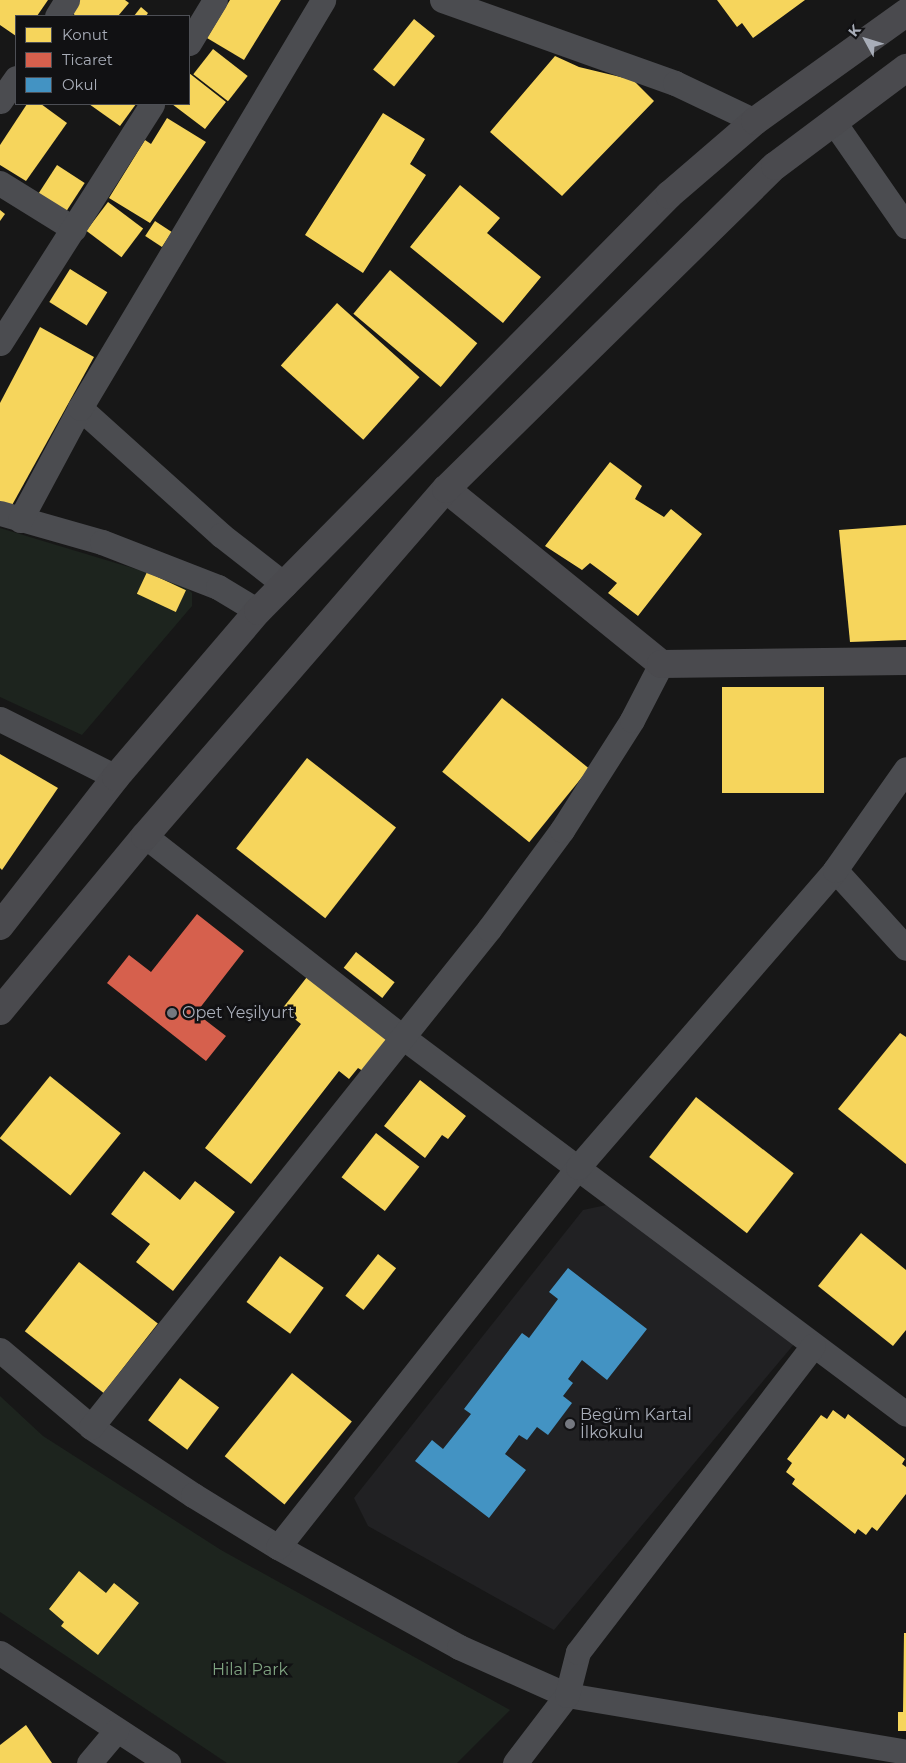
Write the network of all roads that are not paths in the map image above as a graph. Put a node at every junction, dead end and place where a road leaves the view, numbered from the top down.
1 (67, 0) edge
2 (215, 0) edge
3 (323, 0) edge
4 (442, 0) edge
5 (906, 13) edge
6 (58, 15) edge
7 (190, 41) edge
8 (906, 68) edge
9 (15, 79) edge
10 (0, 101) edge
11 (151, 105) edge
12 (755, 121) junction
13 (833, 122) junction
14 (0, 183) edge
15 (906, 226) edge
16 (74, 229) junction
17 (0, 343) edge
18 (80, 408) junction
19 (446, 489) junction
20 (10, 516) edge
21 (284, 585) junction
22 (258, 611) junction
23 (906, 661) edge
24 (661, 664) junction
25 (0, 719) edge
26 (906, 769) edge
27 (116, 777) junction
28 (146, 836) junction
29 (835, 870) junction
30 (0, 926) edge
31 (906, 948) edge
32 (0, 1011) edge
33 (404, 1038) junction
34 (578, 1167) junction
35 (813, 1346) junction
36 (0, 1350) edge
37 (906, 1414) edge
38 (91, 1427) junction
39 (278, 1547) junction
40 (0, 1653) edge
41 (567, 1695) junction
42 (116, 1731) junction
43 (906, 1752) edge
44 (89, 1763) edge
45 (168, 1763) edge
46 (515, 1763) edge

1 - 6 street
2 - 7 street
3 - 18 street
4 - 12 street
5 - 12 main road
8 - 13 main road
9 - 10 street
11 - 16 street
12 - 21 main road
13 - 15 street
13 - 19 main road
14 - 16 street
16 - 17 street
18 - 20 street
18 - 21 street
19 - 24 main road
19 - 28 main road
20 - 22 street
21 - 22 main road
22 - 27 main road
23 - 24 main road
24 - 33 street
25 - 27 street
26 - 29 street
27 - 30 main road
28 - 32 main road
28 - 33 street
29 - 31 street
29 - 34 street
33 - 34 street
33 - 38 street
34 - 35 street
34 - 39 street
35 - 37 street
35 - 41 street
36 - 38 street
38 - 39 street
39 - 41 street
40 - 42 street
41 - 43 street
41 - 46 street
42 - 44 street
42 - 45 street

